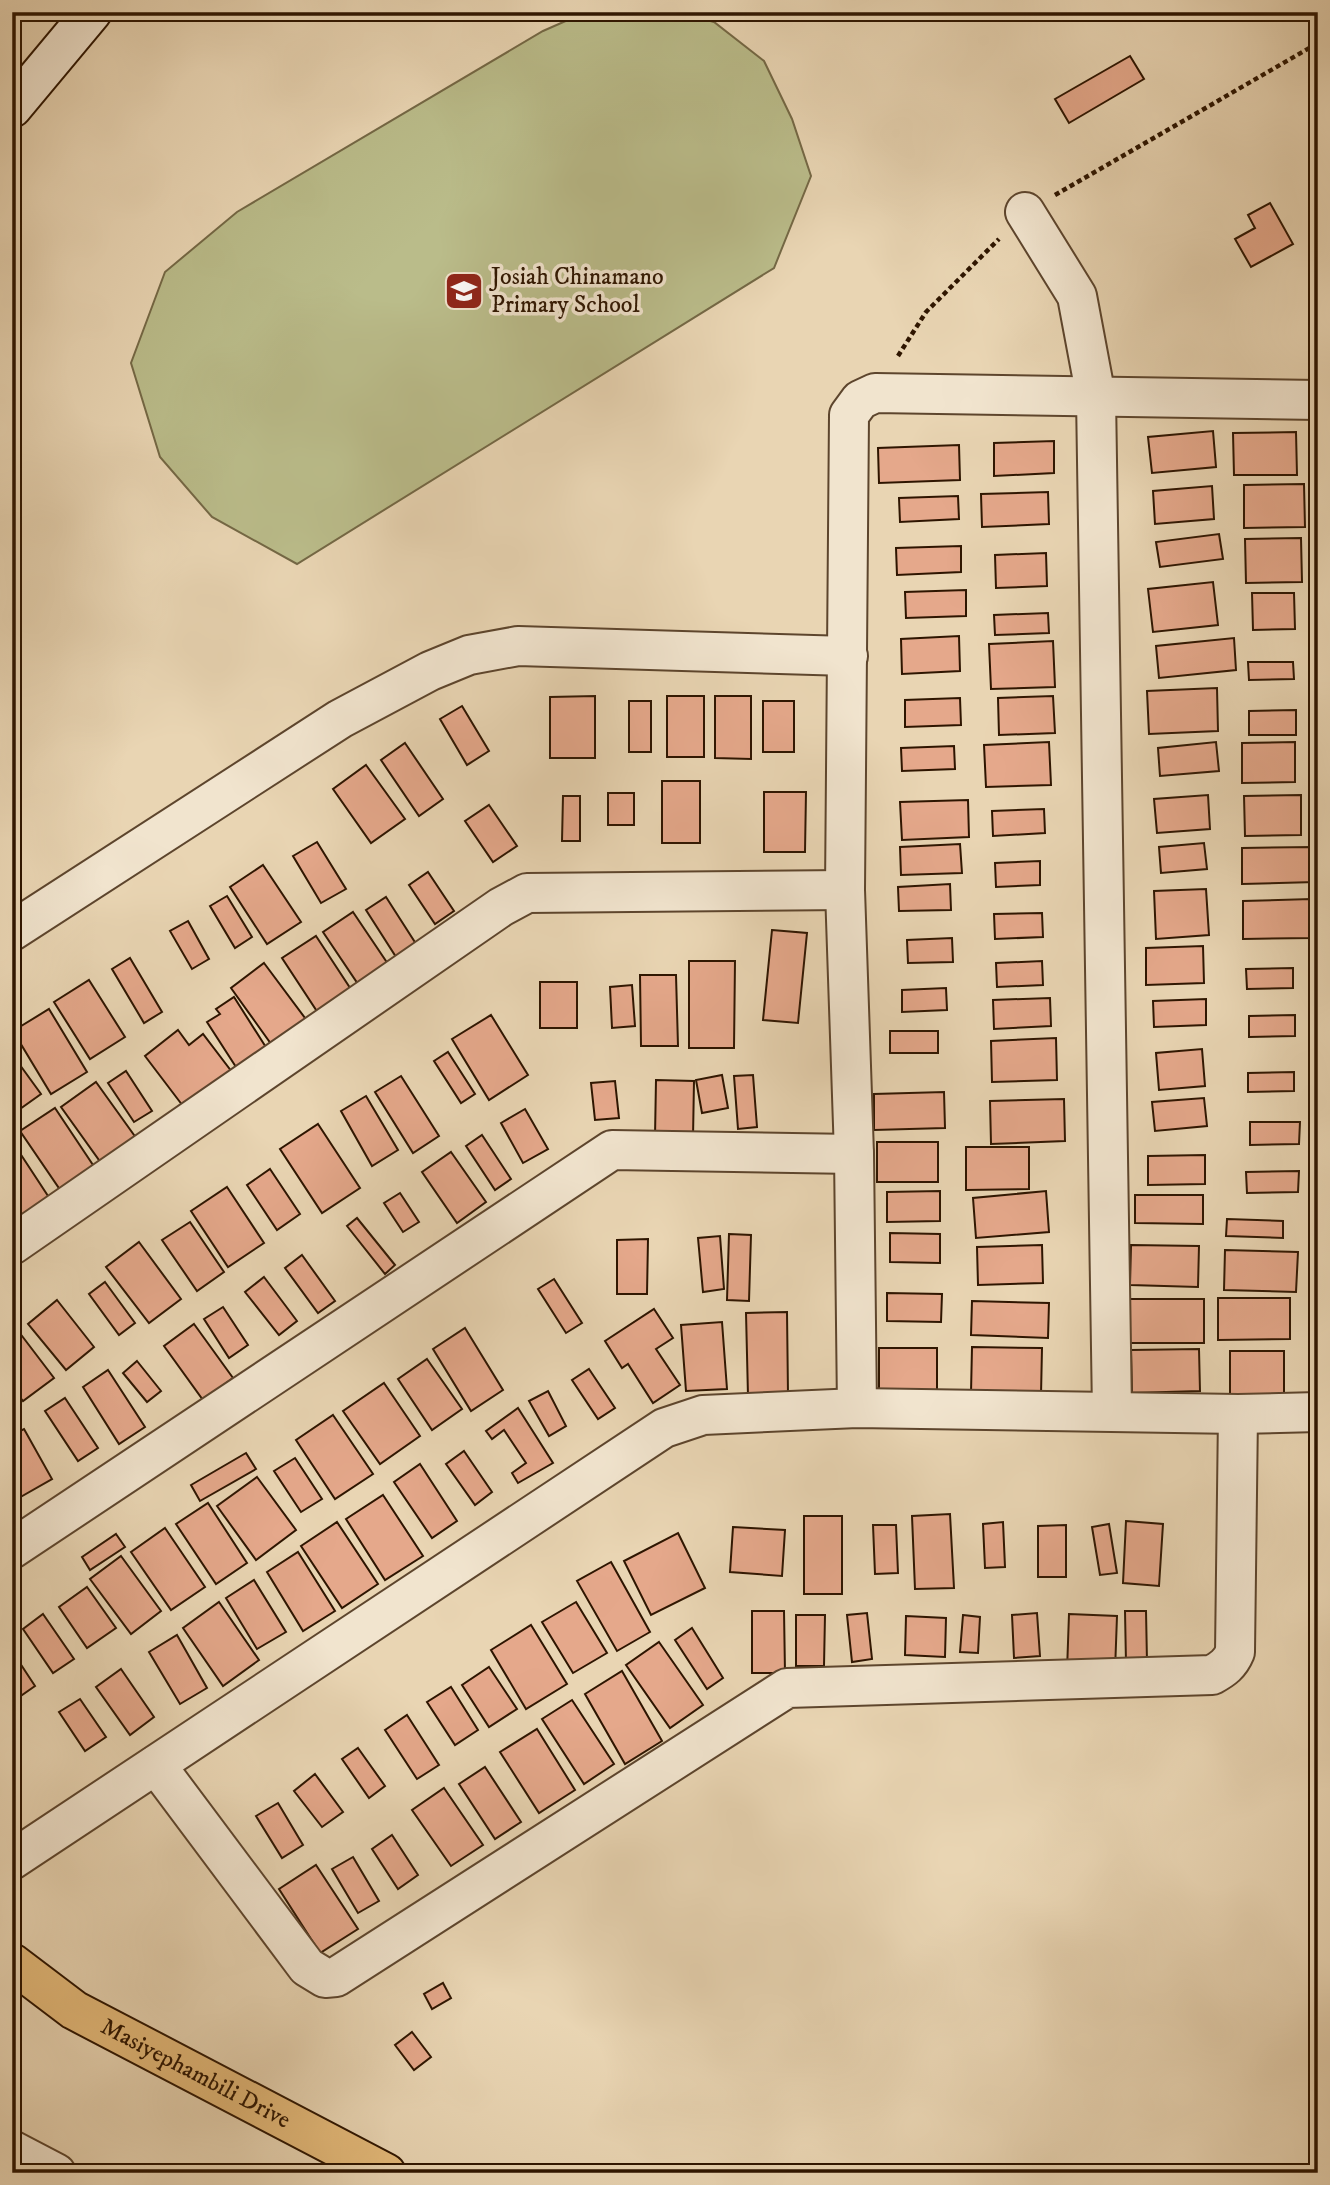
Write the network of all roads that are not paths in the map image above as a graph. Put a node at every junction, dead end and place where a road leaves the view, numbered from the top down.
1 (92, 12) edge
2 (12, 108) edge
3 (1025, 212) road end
4 (1096, 397) junction
5 (1318, 400) edge
6 (848, 656) junction
7 (845, 890) junction
8 (12, 931) edge
9 (853, 1153) junction
10 (12, 1245) edge
11 (857, 1408) junction
12 (1112, 1411) junction
13 (1318, 1412) edge
14 (1238, 1414) junction
15 (12, 1549) edge
16 (156, 1765) junction
17 (12, 1860) edge
18 (12, 1963) edge
19 (12, 2150) edge
20 (56, 2173) edge
21 (386, 2173) edge

1 - 2 street
3 - 4 street
4 - 5 street
4 - 6 street
4 - 12 street
6 - 7 street
6 - 8 street
7 - 9 street
7 - 10 street
9 - 11 street
9 - 15 street
11 - 12 street
11 - 16 street
12 - 14 street
13 - 14 street
14 - 16 street
16 - 17 street
18 - 21 main road, Masiyephambili Drive
19 - 20 street

